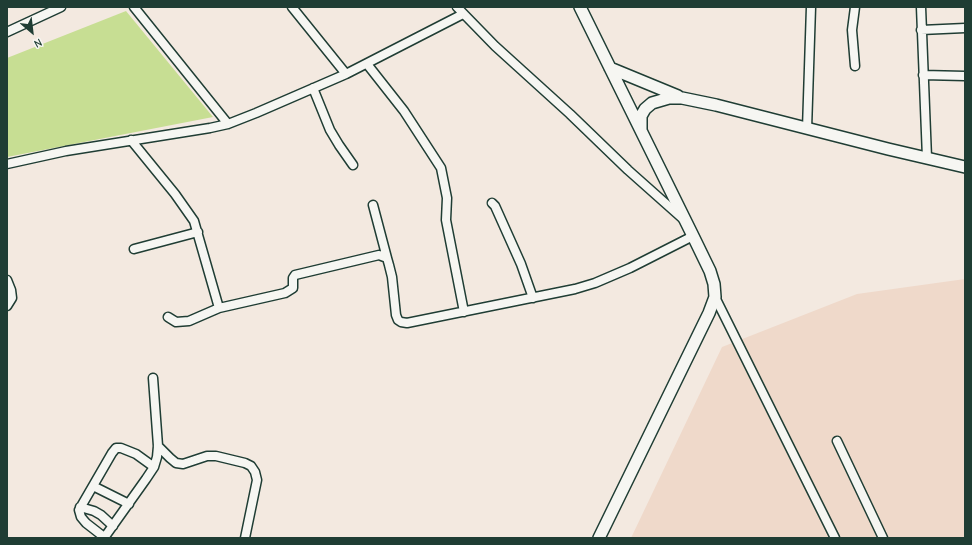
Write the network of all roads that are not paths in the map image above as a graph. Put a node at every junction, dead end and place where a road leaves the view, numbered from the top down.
1 (61, 7) edge
2 (134, 7) edge
3 (292, 7) edge
4 (457, 7) edge
5 (580, 7) edge
6 (811, 7) edge
7 (855, 7) edge
8 (921, 7) edge
9 (463, 14) junction
10 (965, 28) edge
11 (921, 30) junction
12 (7, 32) edge
13 (366, 64) junction
14 (855, 66) dead end
15 (610, 68) junction
16 (346, 74) junction
17 (923, 75) junction
18 (965, 76) edge
19 (313, 88) junction
20 (682, 98) junction
21 (228, 124) junction
22 (808, 129) junction
23 (641, 130) junction
24 (131, 140) junction
25 (927, 158) junction
26 (7, 164) edge
27 (353, 164) dead end
28 (965, 167) edge
29 (492, 203) dead end
30 (372, 204) dead end
31 (686, 222) junction
32 (198, 232) junction
33 (693, 236) junction
34 (134, 249) dead end
35 (387, 258) junction
36 (7, 280) edge
37 (714, 297) junction
38 (533, 298) junction
39 (7, 306) edge
40 (219, 308) junction
41 (464, 312) junction
42 (168, 317) dead end
43 (153, 378) dead end
44 (837, 441) dead end
45 (158, 446) junction
46 (154, 467) junction
47 (92, 486) junction
48 (129, 504) junction
49 (80, 507) junction
50 (113, 526) junction
51 (104, 538) edge
52 (245, 538) edge
53 (599, 538) edge
54 (835, 538) edge
55 (883, 538) edge

1 - 12 street
2 - 21 street
3 - 16 street
4 - 9 street
5 - 15 street
6 - 22 street
7 - 14 street
8 - 11 street
9 - 13 street
9 - 31 street
10 - 11 street
11 - 17 street
13 - 16 street
13 - 41 street
15 - 20 street
15 - 23 street
16 - 19 street
17 - 18 street
17 - 25 street
19 - 21 street
19 - 27 street
20 - 22 street
20 - 23 street
21 - 24 street
22 - 25 street
23 - 31 street
24 - 26 street
24 - 32 street
25 - 28 street
29 - 38 street
30 - 35 street
31 - 33 street
32 - 34 street
32 - 40 street
33 - 37 street
33 - 38 street
35 - 40 street
35 - 41 street
36 - 39 street
37 - 53 street
37 - 54 street
38 - 41 street
40 - 42 street
43 - 45 street
44 - 55 street
45 - 46 street
45 - 52 street
46 - 47 street
46 - 48 street
47 - 48 street
47 - 49 street
48 - 50 street
49 - 50 street
49 - 51 street
50 - 51 street

